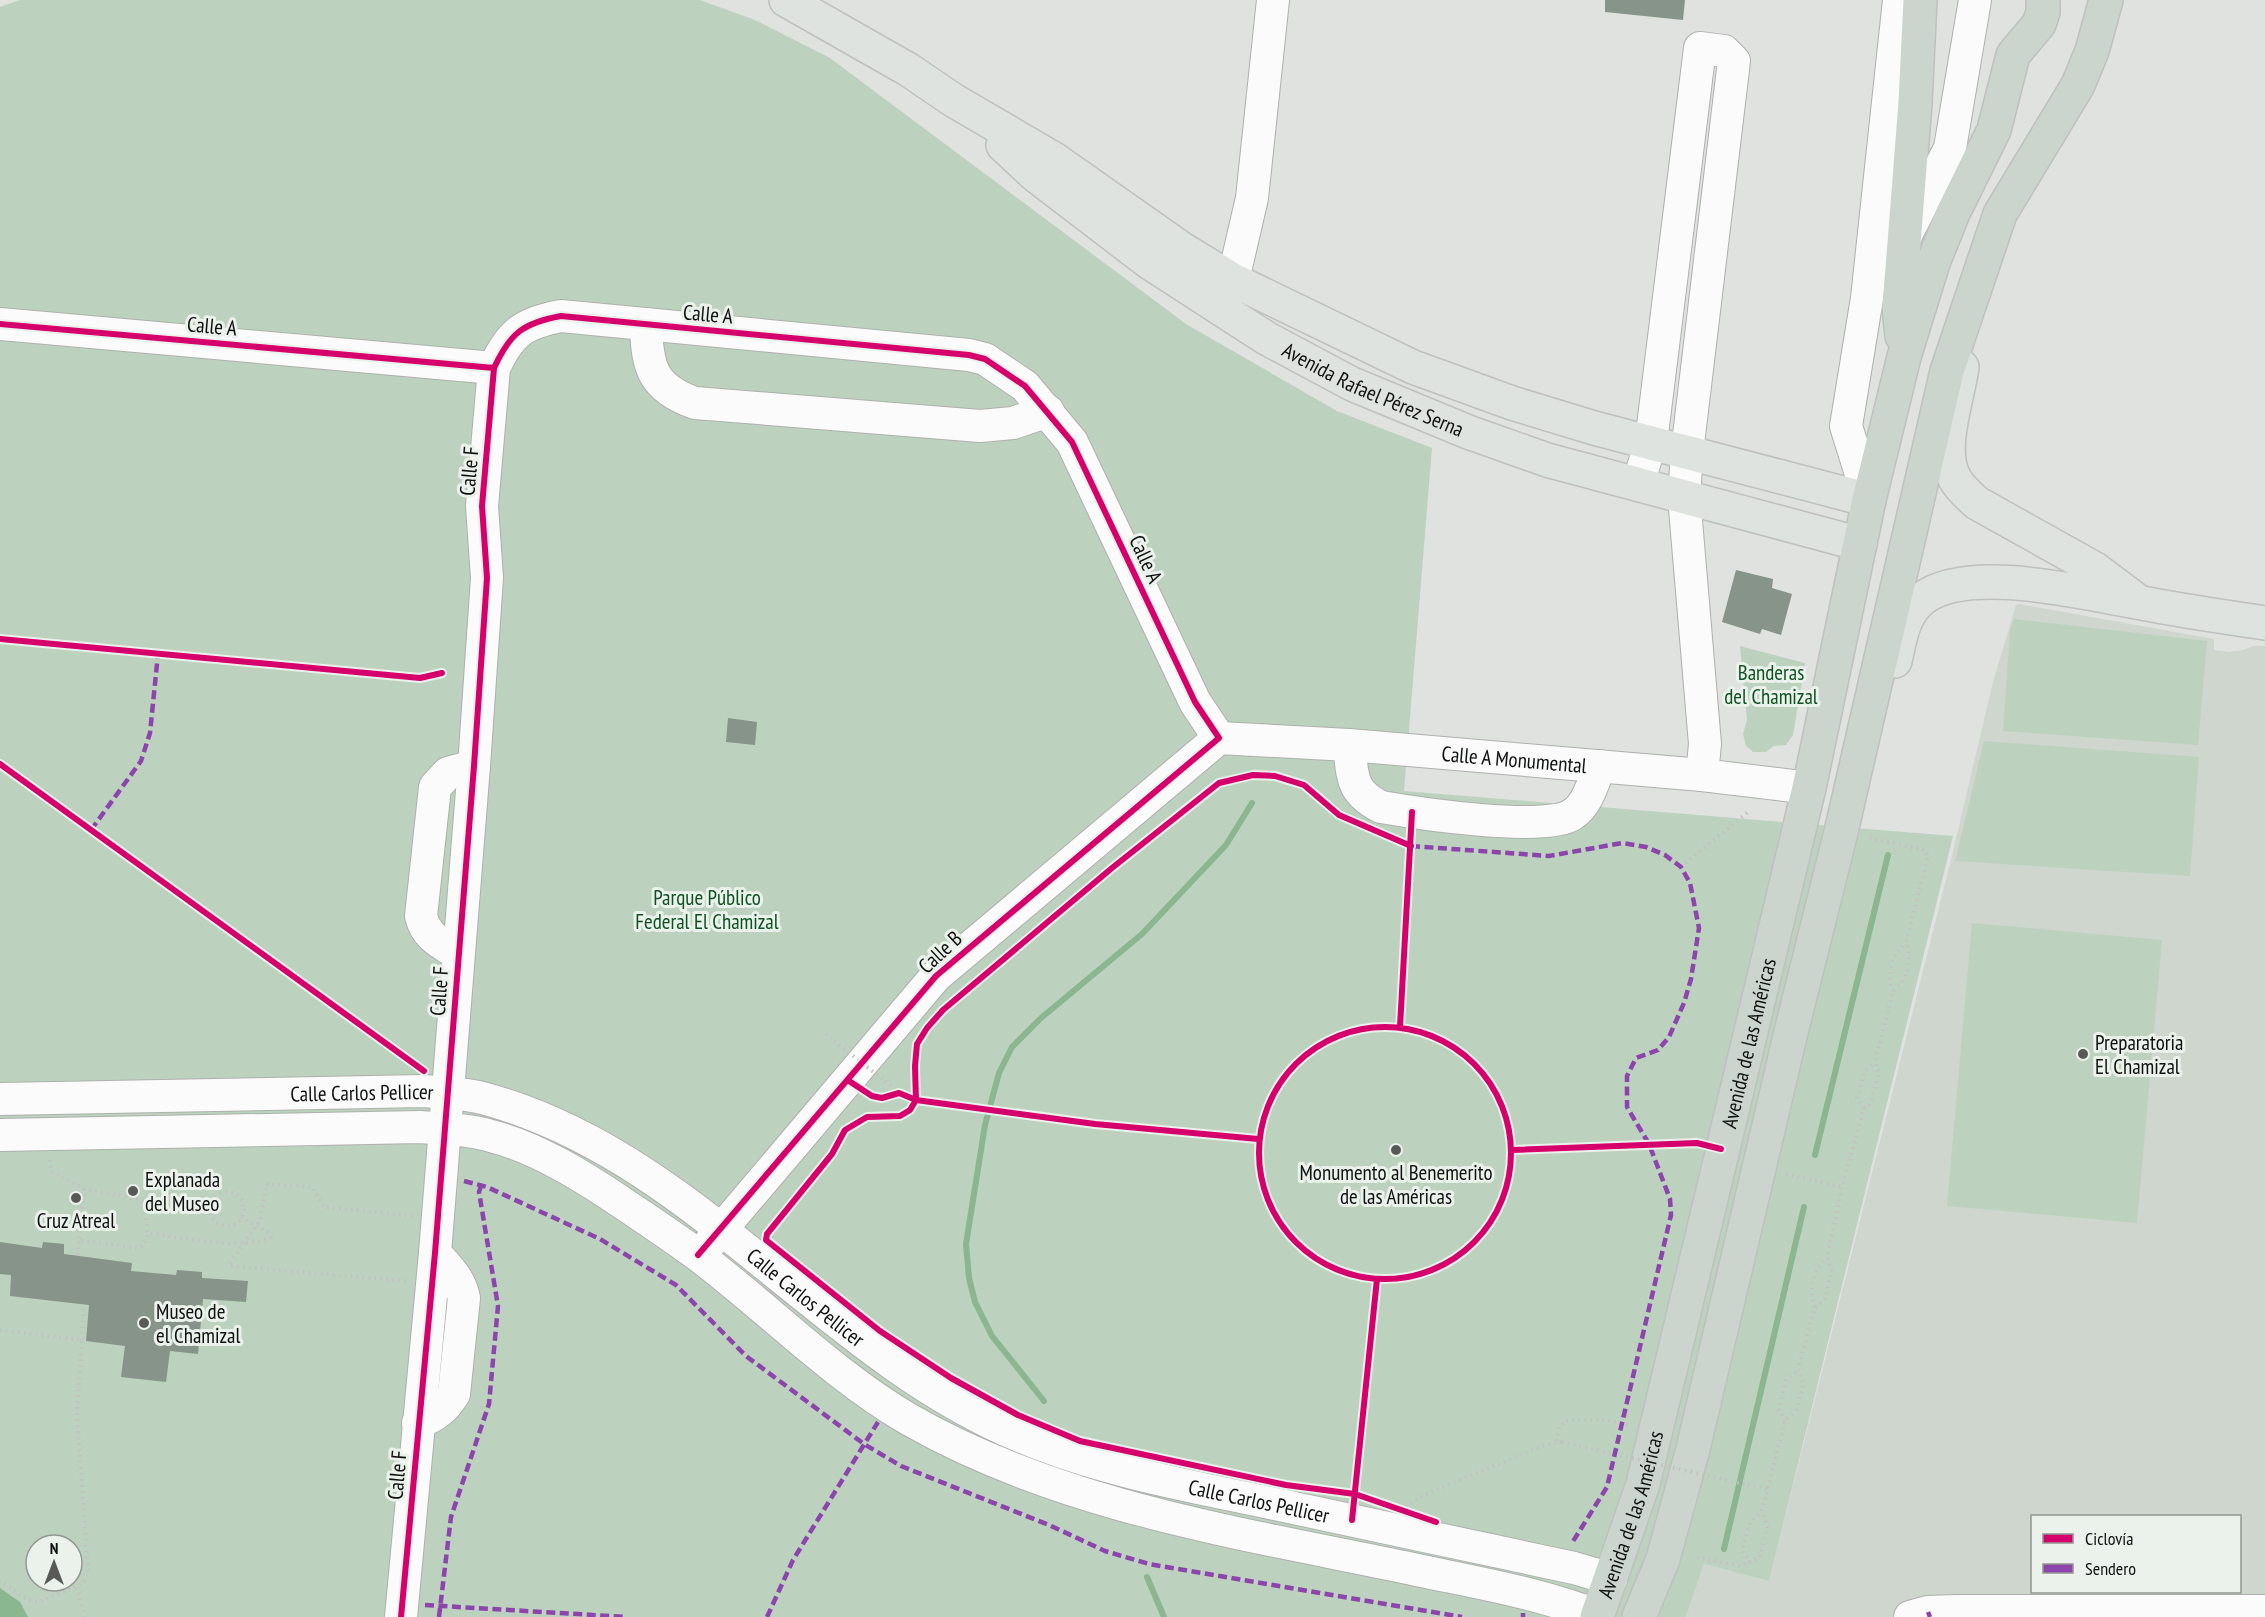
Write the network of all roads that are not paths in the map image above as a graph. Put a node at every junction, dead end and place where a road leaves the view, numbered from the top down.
1 (786, 0) edge
2 (1273, 0) edge
3 (1899, 0) edge
4 (1920, 0) edge
5 (1975, 0) edge
6 (2043, 0) edge
7 (2106, 0) edge
8 (1683, 196) junction
9 (1718, 200) junction
10 (1906, 235) junction
11 (1226, 294) junction
12 (1966, 311) junction
13 (0, 324) edge
14 (646, 324) junction
15 (1904, 357) junction
16 (494, 368) junction
17 (1048, 411) junction
18 (1651, 442) junction
19 (1687, 452) junction
20 (1638, 484) junction
21 (1684, 497) junction
22 (1869, 500) junction
23 (1860, 544) junction
24 (2141, 603) junction
25 (2265, 623) edge
26 (1219, 738) junction
27 (1349, 745) junction
28 (1600, 766) junction
29 (1702, 776) junction
30 (1809, 788) junction
31 (1849, 794) junction
32 (1791, 1032) junction
33 (448, 1094) junction
34 (0, 1099) edge
35 (444, 1129) junction
36 (0, 1135) edge
37 (723, 1229) junction
38 (698, 1256) junction
39 (1611, 1579) junction
40 (2265, 1611) edge
41 (1598, 1616) edge
42 (400, 1617) edge
43 (1639, 1617) edge
44 (1910, 1617) edge

1 - 11 main road, Avenida Rafael Pérez Serna
2 - 11 street
3 - 22 street
4 - 10 highway
5 - 10 street
6 - 15 highway, Avenida de las Américas
7 - 12 highway, Avenida de las Américas
8 - 9 street
8 - 9 street
8 - 18 street
9 - 19 street
10 - 15 highway
11 - 18 main road, Avenida Rafael Pérez Serna
11 - 20 main road, Avenida Rafael Pérez Serna
12 - 24 main road
12 - 31 highway, Avenida de las Américas
13 - 16 street, Calle A
14 - 16 street, Calle A
14 - 17 street, Calle A
14 - 17 street
15 - 22 highway, Avenida de las Américas
16 - 33 street, Calle F
17 - 26 street, Calle A
18 - 19 main road, Avenida Rafael Pérez Serna
18 - 20 street
19 - 21 street
19 - 22 main road, Avenida Rafael Pérez Serna
20 - 21 main road, Avenida Rafael Pérez Serna
21 - 23 main road, Avenida Rafael Pérez Serna
21 - 29 street
22 - 23 highway, Avenida de las Américas
23 - 30 highway, Avenida de las Américas
24 - 25 main road
24 - 31 main road
26 - 27 street, Calle A Monumental
26 - 37 street, Calle B
27 - 28 street, Calle A Monumental
27 - 28 street
28 - 29 street, Calle A Monumental
29 - 30 street, Calle A Monumental
30 - 32 highway
30 - 39 highway, Avenida de las Américas
31 - 32 highway, Avenida de las Américas
32 - 43 highway, Avenida de las Américas
33 - 34 street, Calle Carlos Pellicer
33 - 35 street, Calle F
33 - 37 street, Calle Carlos Pellicer
35 - 36 street, Calle Carlos Pellicer
35 - 38 street, Calle Carlos Pellicer
35 - 42 street, Calle F
37 - 38 street, Calle B
37 - 39 street, Calle Carlos Pellicer
38 - 41 street, Calle Carlos Pellicer
39 - 41 highway, Avenida de las Américas
40 - 44 street

